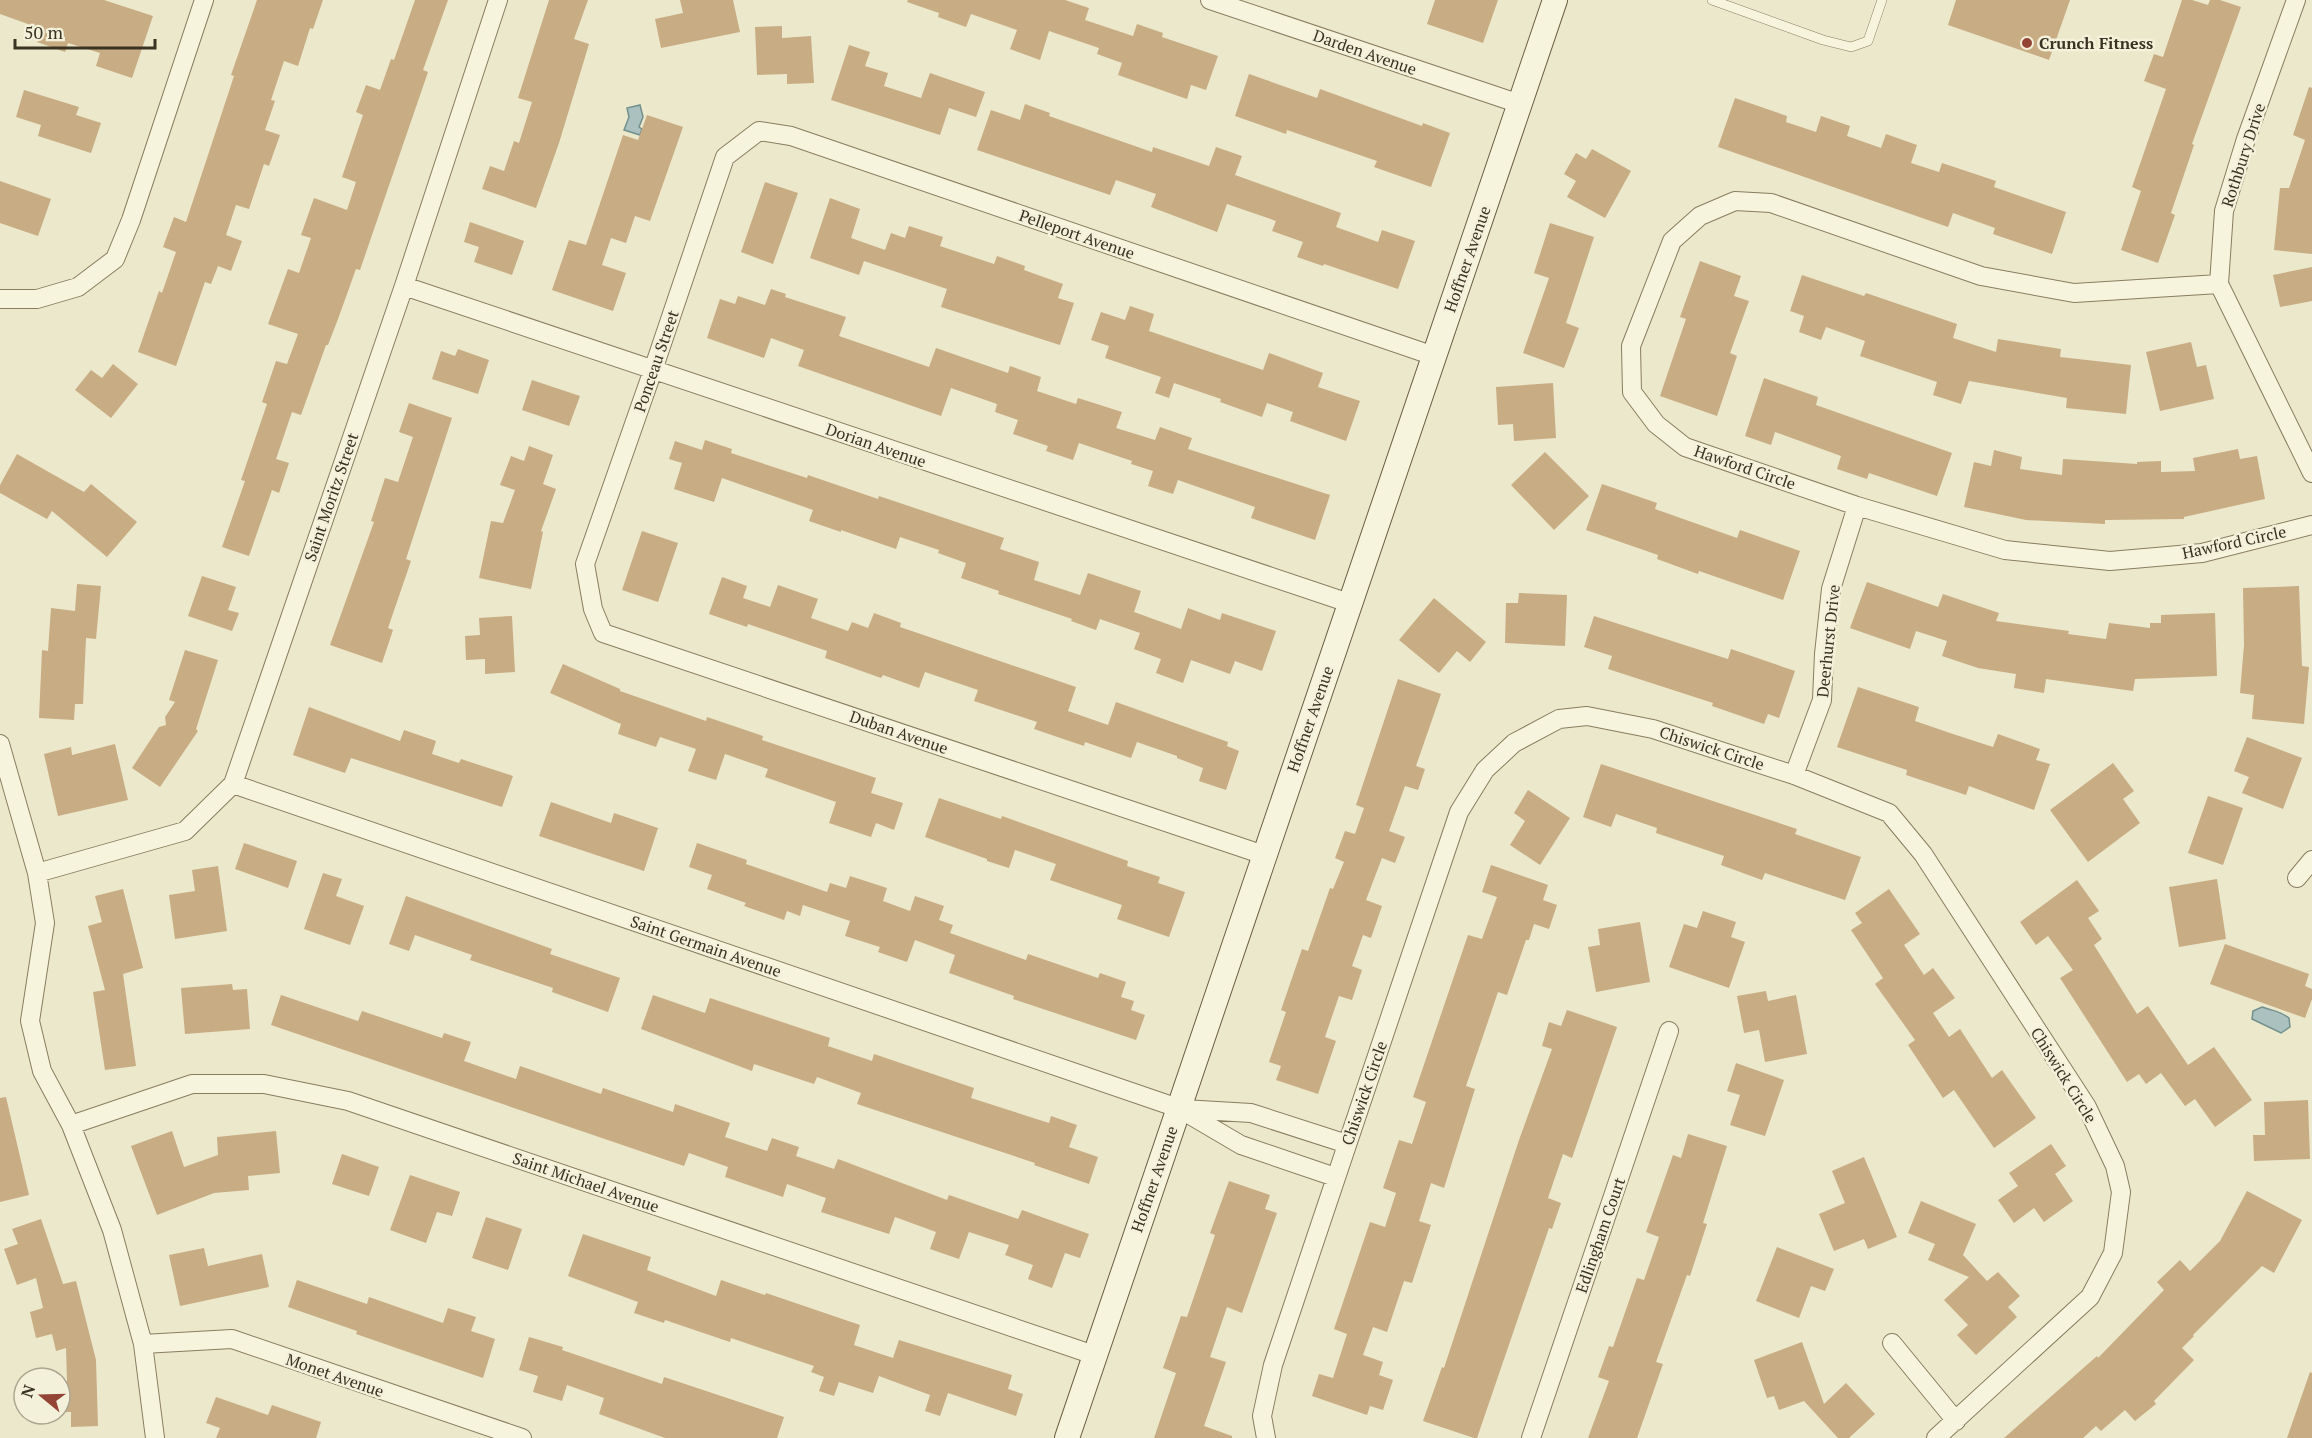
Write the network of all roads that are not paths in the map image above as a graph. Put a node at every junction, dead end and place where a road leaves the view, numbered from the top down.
1 (204, 0) edge
2 (498, 0) edge
3 (1210, 0) edge
4 (1556, 0) edge
5 (1712, 0) edge
6 (1882, 0) edge
7 (2296, 0) edge
8 (1520, 104) junction
9 (725, 157) joint
10 (2219, 284) junction
11 (404, 286) junction
12 (0, 299) edge
13 (1434, 356) junction
14 (654, 370) junction
15 (2312, 474) edge
16 (1857, 506) junction
17 (2312, 525) edge
18 (585, 564) joint
19 (1349, 603) junction
20 (0, 744) edge
21 (1794, 775) junction
22 (233, 784) junction
23 (1264, 855) junction
24 (2312, 860) edge
25 (38, 873) junction
26 (2297, 878) dead end
27 (1669, 1031) dead end
28 (1178, 1108) junction
29 (71, 1125) junction
30 (1347, 1144) junction
31 (1335, 1177) junction
32 (144, 1344) junction
33 (1892, 1344) dead end
34 (1094, 1355) junction
35 (1956, 1421) junction
36 (156, 1438) edge
37 (522, 1438) edge
38 (1066, 1438) edge
39 (1266, 1438) edge
40 (1531, 1438) edge
41 (1936, 1438) edge

1 - 12 street
2 - 11 street, Saint Moritz Street
3 - 8 street, Darden Avenue
4 - 8 main road, Hoffner Avenue
5 - 6 lane
7 - 10 street, Rothbury Drive
8 - 13 main road, Hoffner Avenue
9 - 13 street, Pelleport Avenue
9 - 14 street, Ponceau Street
10 - 15 street
10 - 16 street, Hawford Circle
11 - 14 street, Dorian Avenue
11 - 22 street, Saint Moritz Street
13 - 19 main road, Hoffner Avenue
14 - 18 street, Ponceau Street
14 - 19 street, Dorian Avenue
16 - 17 street, Hawford Circle
16 - 21 street, Deerhurst Drive
18 - 23 street, Duban Avenue
19 - 23 main road, Hoffner Avenue
20 - 25 street
21 - 30 street, Chiswick Circle
21 - 35 street, Chiswick Circle
22 - 25 street, Saint Moritz Street
22 - 28 street, Saint Germain Avenue
23 - 28 main road, Hoffner Avenue
24 - 26 street
25 - 29 street
27 - 40 street, Edlingham Court
28 - 30 street
28 - 31 street
28 - 34 main road, Hoffner Avenue
29 - 32 street
29 - 34 street, Saint Michael Avenue
30 - 31 street, Chiswick Circle
31 - 39 street, Chiswick Circle
32 - 36 street
32 - 37 street, Monet Avenue
33 - 35 street
34 - 38 main road, Hoffner Avenue
35 - 41 street, Chiswick Circle

